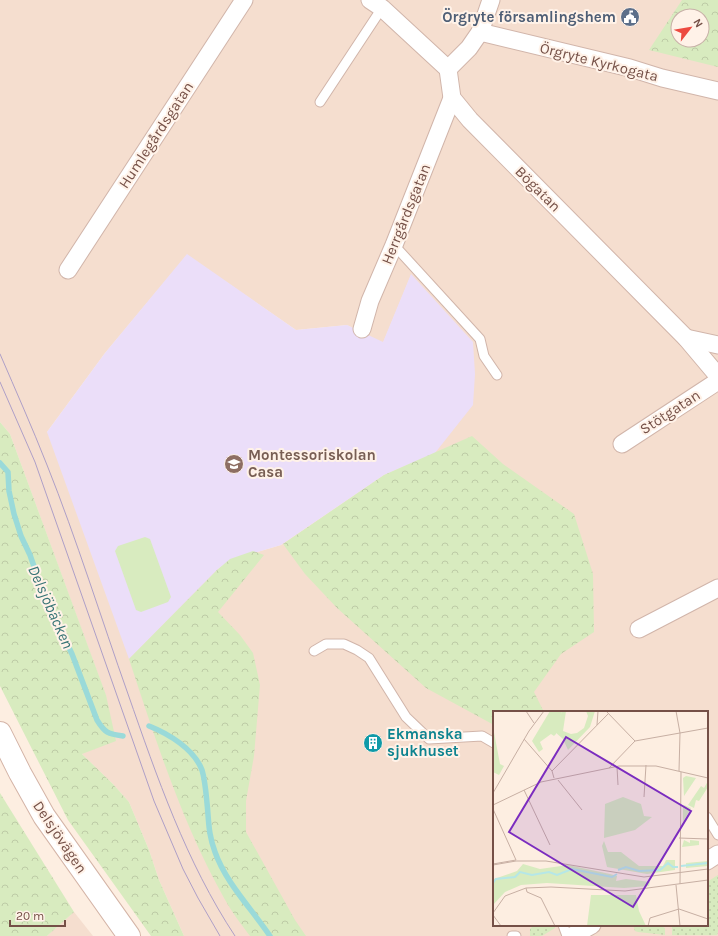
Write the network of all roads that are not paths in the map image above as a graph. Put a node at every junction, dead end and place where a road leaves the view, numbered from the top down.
1 (244, 0) edge
2 (491, 0) edge
3 (376, 4) edge
4 (480, 32) junction
5 (448, 69) junction
6 (718, 91) edge
7 (452, 98) junction
8 (320, 102) dead end
9 (394, 245) junction
10 (68, 270) dead end
11 (362, 329) dead end
12 (686, 338) junction
13 (718, 345) edge
14 (497, 375) dead end
15 (718, 376) edge
16 (718, 381) edge
17 (622, 444) dead end
18 (718, 588) edge
19 (639, 629) dead end
20 (314, 651) dead end
21 (0, 733) edge
22 (493, 742) edge
23 (708, 819) edge
24 (718, 835) edge
25 (718, 854) edge
26 (708, 860) edge
27 (563, 926) edge
28 (590, 926) edge
29 (129, 936) edge
30 (512, 936) edge
31 (516, 936) edge
32 (567, 936) edge
33 (572, 936) edge

1 - 10 street, Humlegårdsgatan
2 - 4 street
3 - 5 street
3 - 8 lane
4 - 5 street
4 - 6 street, Örgryte Kyrkogata
5 - 7 street
7 - 9 street, Herrgårdsgatan
7 - 12 street, Bögatan
9 - 11 street, Herrgårdsgatan
9 - 14 lane
12 - 13 street
12 - 15 street, Bögatan
16 - 17 street, Stötgatan
18 - 19 street
20 - 22 lane
21 - 29 street, Delsjövägen
23 - 24 lane
25 - 26 street
27 - 32 lane
28 - 33 street
30 - 31 lane

